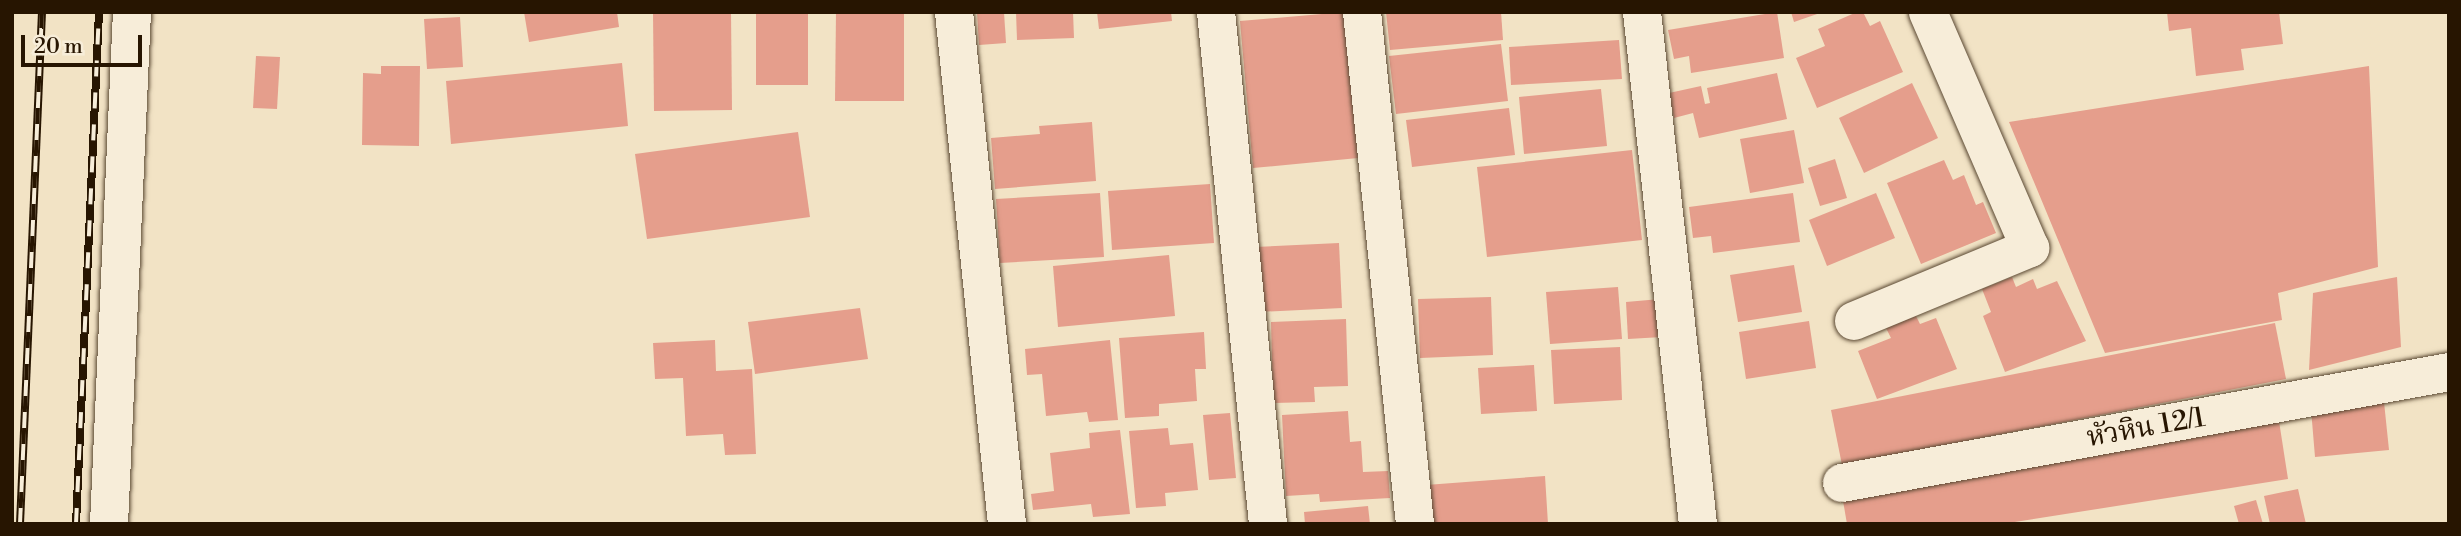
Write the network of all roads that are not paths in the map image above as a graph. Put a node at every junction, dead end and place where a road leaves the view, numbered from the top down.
1 (132, 12) edge
2 (954, 12) edge
3 (1216, 12) edge
4 (1362, 12) edge
5 (1642, 12) edge
6 (1928, 12) edge
7 (1854, 321) dead end
8 (2449, 372) edge
9 (1843, 484) dead end
10 (109, 524) edge
11 (1007, 524) edge
12 (1268, 524) edge
13 (1415, 524) edge
14 (1698, 524) edge

1 - 10 street
2 - 11 street
3 - 12 street
4 - 13 street
5 - 14 street
6 - 7 street
8 - 9 street, หัวหิน 12/1

